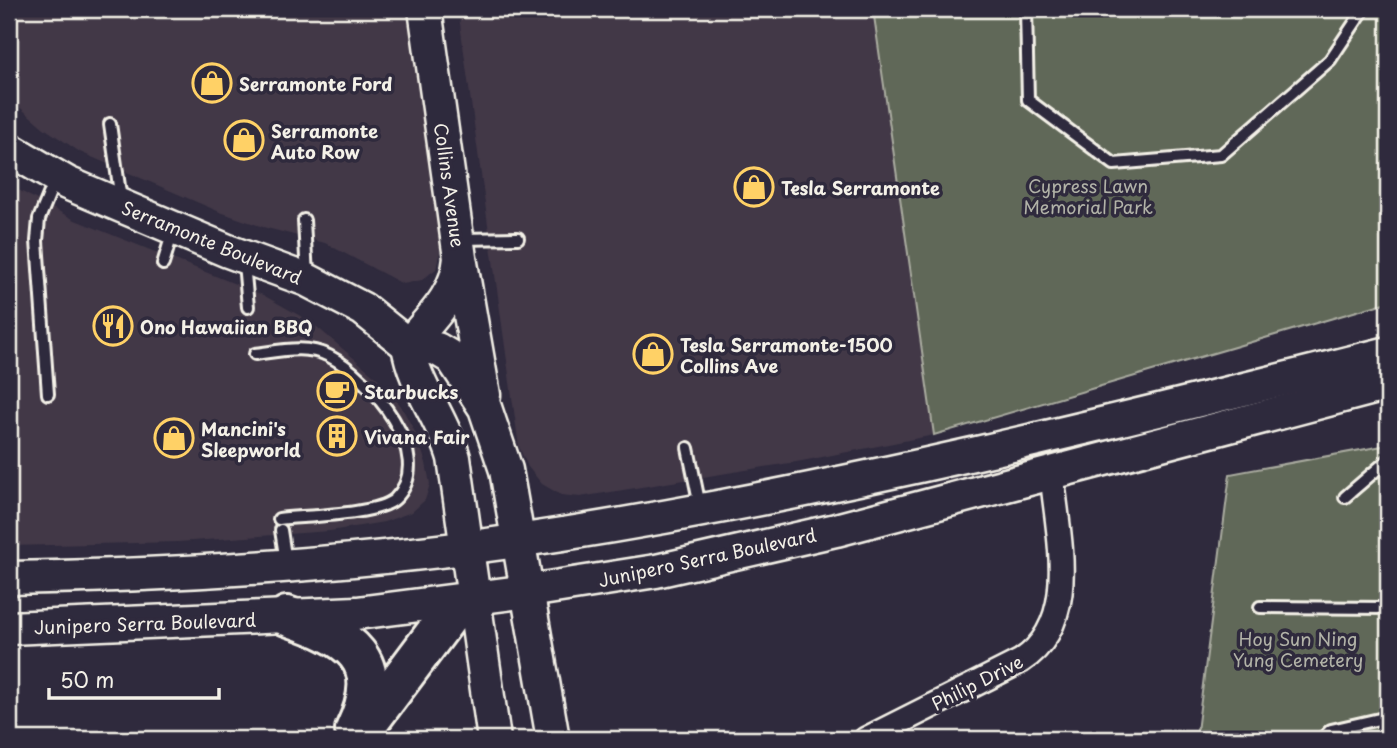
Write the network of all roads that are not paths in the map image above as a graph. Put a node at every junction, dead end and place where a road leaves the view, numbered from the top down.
1 (425, 9) edge
2 (1026, 9) edge
3 (1364, 9) edge
4 (110, 124) dead end
5 (9, 149) edge
6 (55, 178) junction
7 (122, 206) junction
8 (304, 220) dead end
9 (174, 228) junction
10 (518, 237) dead end
11 (459, 248) junction
12 (244, 256) junction
13 (163, 264) dead end
14 (307, 280) junction
15 (248, 307) dead end
16 (408, 345) junction
17 (1388, 353) edge
18 (255, 354) dead end
19 (1388, 384) edge
20 (48, 394) dead end
21 (490, 420) junction
22 (688, 448) dead end
23 (1388, 460) edge
24 (1052, 474) junction
25 (1345, 497) dead end
26 (700, 509) junction
27 (520, 540) junction
28 (467, 547) junction
29 (287, 566) junction
30 (9, 578) edge
31 (529, 591) junction
32 (475, 599) junction
33 (1261, 607) dead end
34 (1388, 608) edge
35 (287, 616) junction
36 (9, 628) edge
37 (1388, 717) edge
38 (350, 739) edge
39 (356, 739) edge
40 (494, 739) edge
41 (553, 739) edge
42 (866, 739) edge
43 (1322, 739) edge

1 - 11 main road, Collins Avenue
2 - 3 lane
4 - 7 lane
5 - 6 main road, Serramonte Boulevard
6 - 7 main road, Serramonte Boulevard
6 - 20 lane
7 - 9 main road, Serramonte Boulevard
8 - 14 lane
9 - 12 main road, Serramonte Boulevard
9 - 13 lane
10 - 11 lane
11 - 16 main road, Collins Avenue
11 - 21 main road
12 - 14 main road, Serramonte Boulevard
12 - 15 lane
14 - 16 main road, Serramonte Boulevard
16 - 21 main road, Serramonte Boulevard
16 - 28 main road
17 - 26 main road
18 - 29 lane
19 - 24 main road, Junipero Serra Boulevard
21 - 27 main road, Serramonte Boulevard
22 - 26 lane
23 - 25 lane
24 - 31 main road, Junipero Serra Boulevard
24 - 42 street, Philip Drive
26 - 27 main road
27 - 28 main road
27 - 31 main road, Serramonte Boulevard
28 - 29 main road
28 - 32 main road
29 - 30 main road
31 - 32 main road, Junipero Serra Boulevard
31 - 41 main road, Serramonte Boulevard
32 - 35 main road, Junipero Serra Boulevard
32 - 39 highway
32 - 40 main road
33 - 34 lane
35 - 36 main road, Junipero Serra Boulevard
35 - 38 highway
37 - 43 lane

